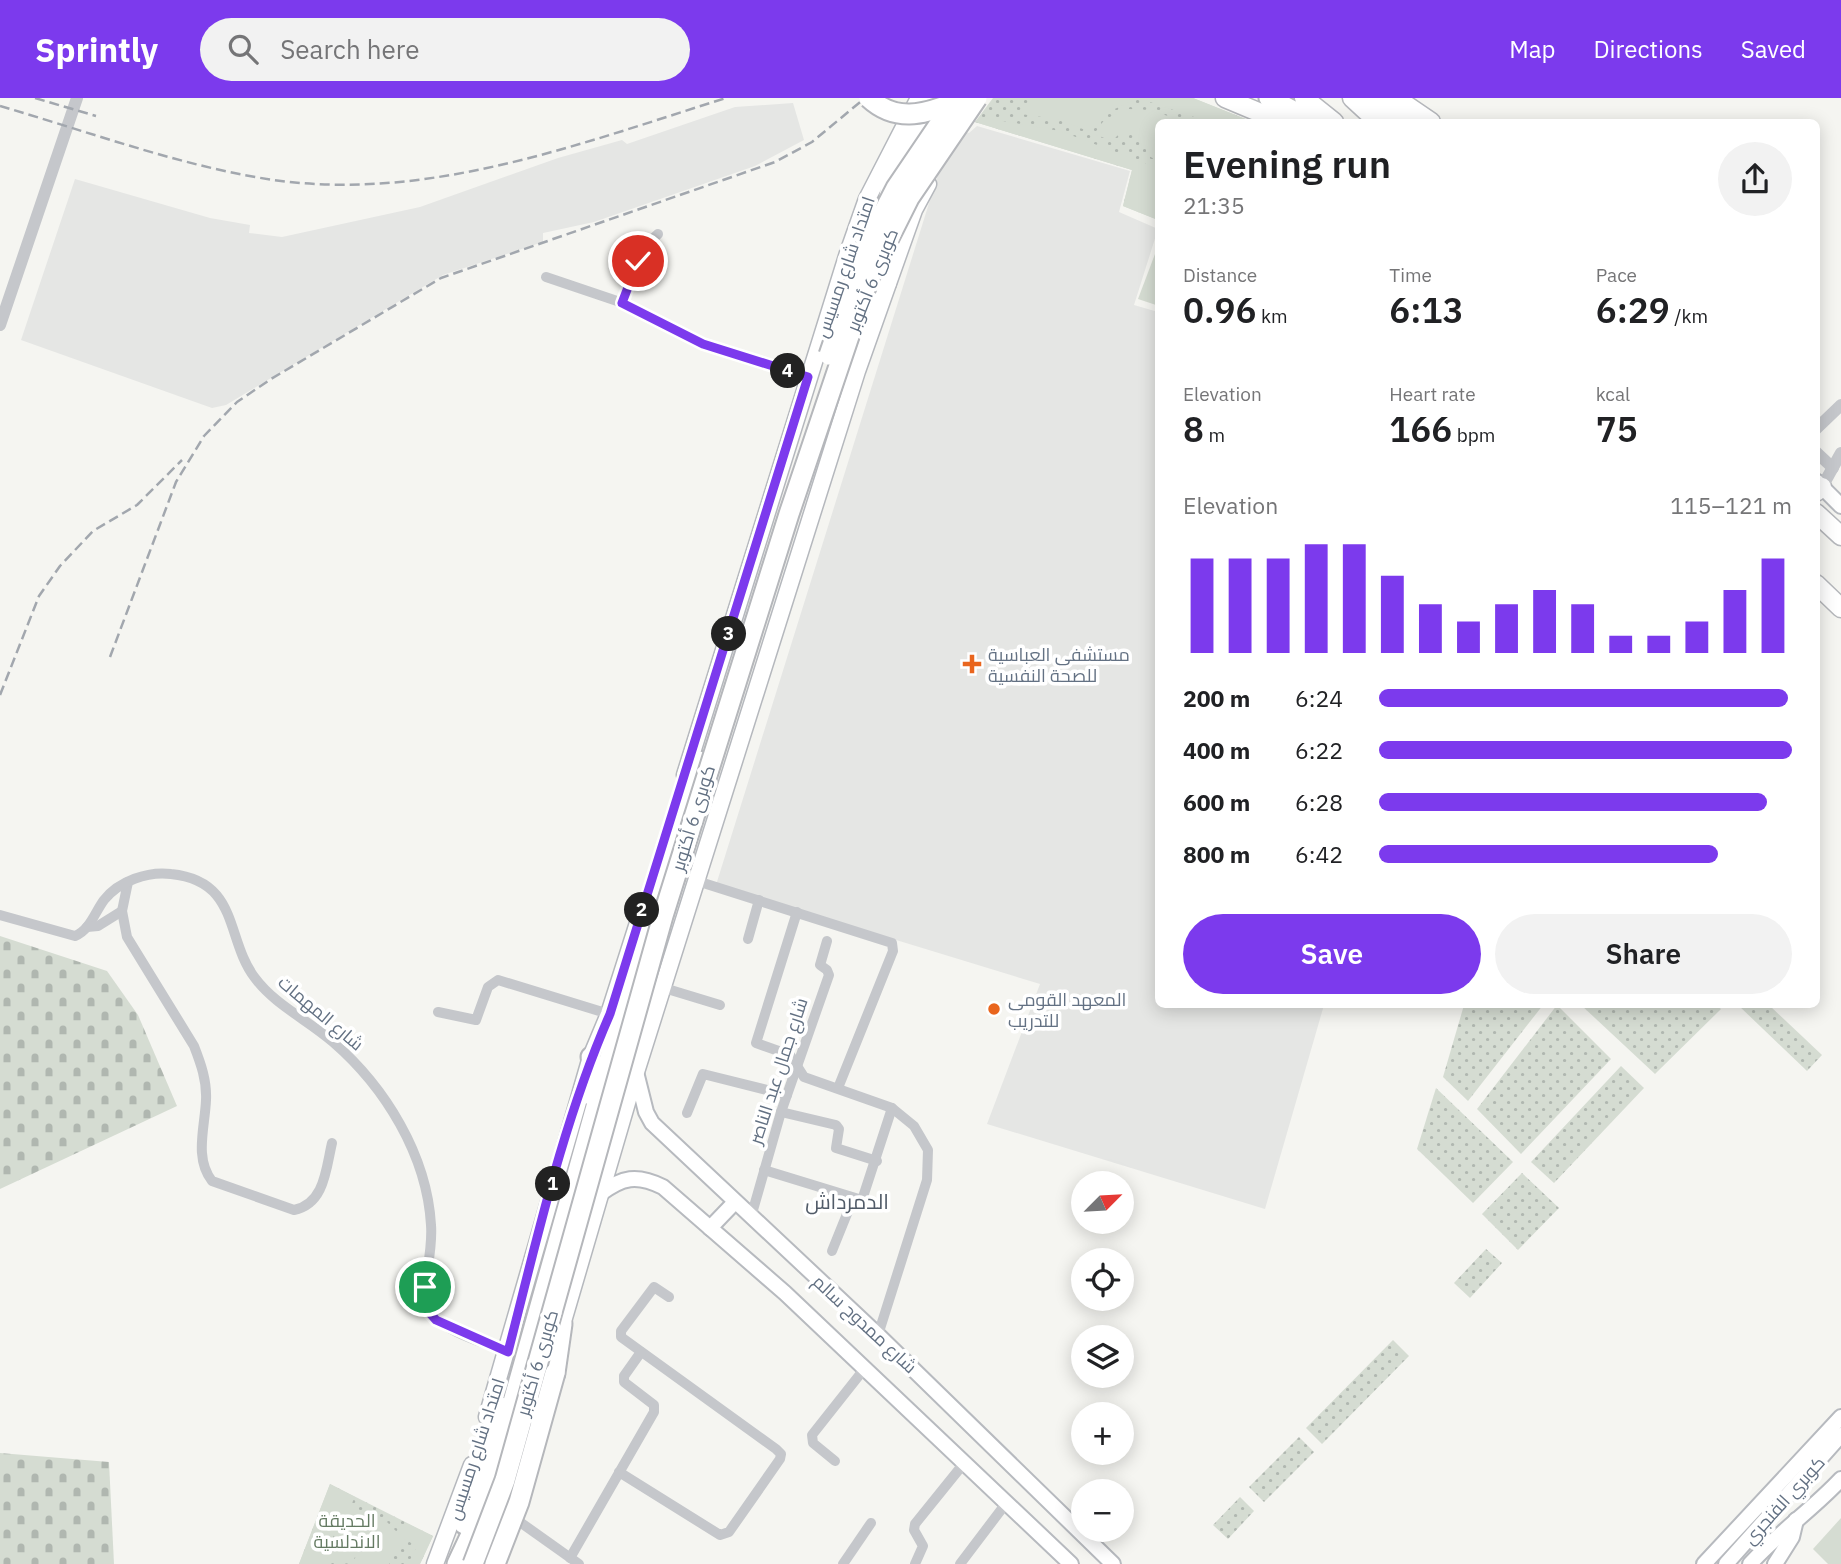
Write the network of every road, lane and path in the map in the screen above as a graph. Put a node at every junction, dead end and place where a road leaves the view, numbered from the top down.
1 (77, 98) edge
2 (869, 98) edge
3 (919, 98) edge
4 (977, 98) edge
5 (1225, 98) edge
6 (1269, 98) edge
7 (1304, 98) edge
8 (1337, 98) edge
9 (1352, 98) edge
10 (1396, 98) edge
11 (954, 99) edge
12 (1372, 110) edge
13 (1275, 119) edge
14 (1308, 119) edge
15 (1330, 119) edge
16 (1399, 119) edge
17 (1428, 119) edge
18 (658, 234) dead end
19 (546, 277) dead end
20 (887, 283) junction
21 (622, 303) junction
22 (0, 325) edge
23 (808, 377) junction
24 (1841, 405) edge
25 (1820, 425) edge
26 (789, 441) junction
27 (1841, 453) edge
28 (1820, 456) edge
29 (830, 457) junction
30 (1833, 468) junction
31 (1820, 484) edge
32 (1820, 489) edge
33 (1841, 506) edge
34 (1820, 517) edge
35 (1841, 536) edge
36 (1820, 588) edge
37 (1841, 608) edge
38 (720, 661) junction
39 (757, 684) junction
40 (697, 881) junction
41 (128, 882) junction
42 (759, 900) junction
43 (122, 911) junction
44 (797, 912) junction
45 (0, 915) edge
46 (87, 928) junction
47 (748, 939) dead end
48 (827, 941) dead end
49 (664, 988) junction
50 (720, 1005) dead end
51 (438, 1012) dead end
52 (610, 1014) junction
53 (591, 1057) junction
54 (797, 1068) junction
55 (636, 1072) junction
56 (838, 1088) junction
57 (787, 1095) junction
58 (892, 1108) junction
59 (781, 1112) junction
60 (687, 1113) dead end
61 (332, 1143) dead end
62 (877, 1161) junction
63 (764, 1170) junction
64 (600, 1194) junction
65 (853, 1199) junction
66 (735, 1202) junction
67 (751, 1217) junction
68 (710, 1228) junction
69 (832, 1251) dead end
70 (669, 1297) dead end
71 (562, 1324) junction
72 (878, 1335) junction
73 (508, 1352) junction
74 (641, 1352) junction
75 (865, 1368) junction
76 (1841, 1417) edge
77 (1841, 1435) edge
78 (835, 1461) dead end
79 (965, 1462) junction
80 (620, 1472) junction
81 (1841, 1479) edge
82 (1007, 1502) junction
83 (506, 1512) junction
84 (1796, 1520) junction
85 (871, 1523) dead end
86 (481, 1559) edge
87 (574, 1561) edge
88 (435, 1564) edge
89 (457, 1564) edge
90 (843, 1564) edge
91 (915, 1564) edge
92 (960, 1564) edge
93 (1071, 1564) edge
94 (1113, 1564) edge
95 (1703, 1564) edge
96 (1726, 1564) edge
97 (1750, 1564) edge
98 (1774, 1564) edge

1 - 22 street
2 - 11 highway, bridge
3 - 23 main road, امتداد شارع رمسيس
4 - 86 highway, كوبرى 6 أكتوبر, bridge
5 - 13 highway
6 - 14 highway
7 - 15 highway
8 - 12 highway
9 - 12 highway
10 - 17 highway
11 - 20 main road
11 - 20 highway
11 - 86 highway, كوبرى 6 أكتوبر, bridge
12 - 16 highway
18 - 21 street
19 - 21 street
20 - 29 main road
21 - 23 street
23 - 26 main road, امتداد شارع رمسيس
24 - 25 street
26 - 29 main road
26 - 38 main road, امتداد شارع رمسيس
27 - 30 street
28 - 30 street
29 - 39 main road
30 - 31 street
32 - 33 main road
34 - 35 highway
36 - 37 highway
38 - 39 main road
38 - 52 main road, امتداد شارع رمسيس
39 - 40 main road
40 - 42 street
40 - 49 main road
41 - 43 street
41 - 46 street, شارع المهمات
41 - 73 street, شارع المهمات
42 - 44 street
42 - 47 street
43 - 46 street
43 - 61 street
44 - 54 street
44 - 56 street
45 - 46 street
48 - 54 street, شارع جمال عبد الناصر
49 - 50 street
49 - 55 main road
51 - 52 street
52 - 53 main road, امتداد شارع رمسيس
53 - 73 main road, امتداد شارع رمسيس
53 - 86 highway
54 - 56 street
54 - 57 street, شارع جمال عبد الناصر
55 - 64 main road
55 - 66 main road, شارع ممدوح سالم
56 - 58 street
57 - 59 street, شارع جمال عبد الناصر
57 - 60 street
58 - 62 street
58 - 72 street
59 - 62 street
59 - 63 street, شارع جمال عبد الناصر
62 - 65 street
63 - 65 street
63 - 67 street, شارع جمال عبد الناصر
64 - 68 main road, شارع ممدوح سالم
64 - 71 main road
65 - 69 street
66 - 67 main road, شارع ممدوح سالم
66 - 68 main road
67 - 72 main road, شارع ممدوح سالم
68 - 75 main road, شارع ممدوح سالم
70 - 74 street
71 - 83 main road
71 - 86 highway, bridge
72 - 94 main road, شارع ممدوح سالم
73 - 88 main road, امتداد شارع رمسيس
74 - 80 street
74 - 80 street
75 - 78 street
75 - 79 main road, شارع ممدوح سالم
76 - 95 main road
77 - 96 main road, كوبري الفنجري
79 - 82 main road, شارع ممدوح سالم
79 - 91 street
80 - 87 street
81 - 84 main road, كوبري الفنجري
82 - 92 street
82 - 93 main road, شارع ممدوح سالم
83 - 86 main road
83 - 87 street
84 - 97 main road, كوبري الفنجري
84 - 98 main road
85 - 90 street
86 - 89 highway, كوبرى 6 أكتوبر

